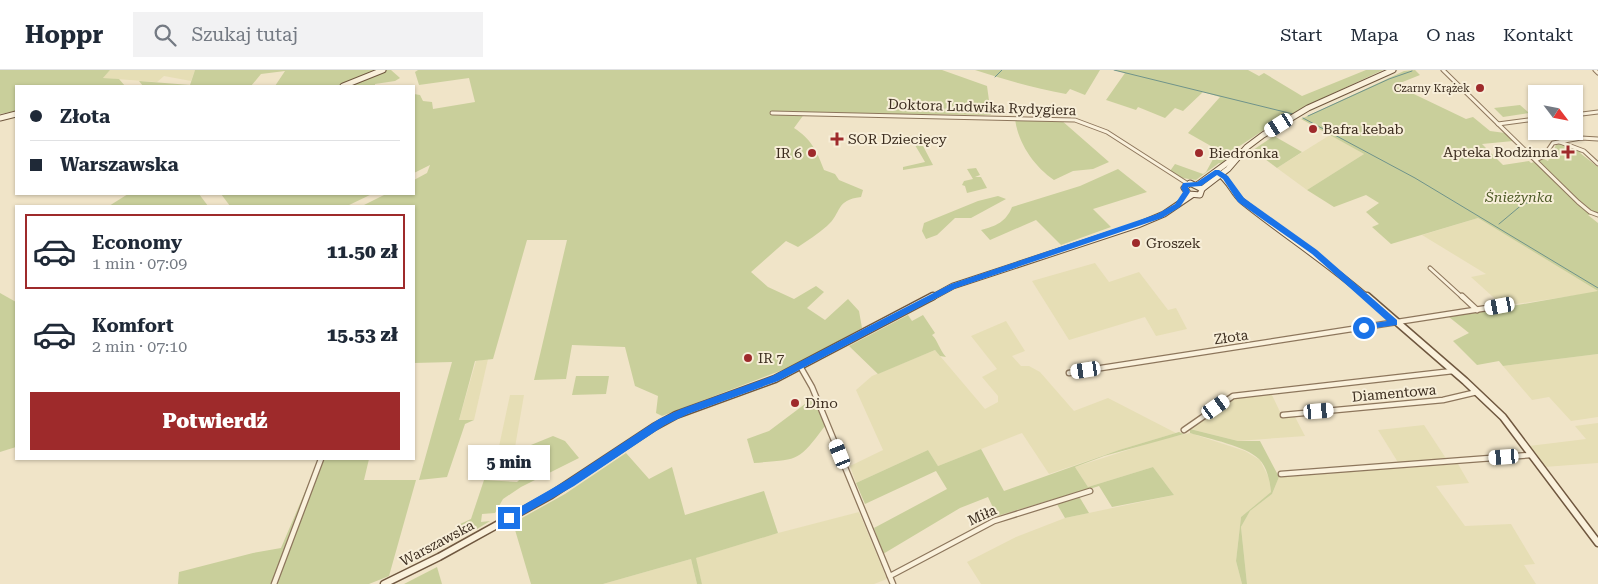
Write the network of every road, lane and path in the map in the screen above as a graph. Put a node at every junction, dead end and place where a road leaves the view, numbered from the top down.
1 (383, 70) edge
2 (1393, 70) edge
3 (1442, 70) edge
4 (1595, 70) edge
5 (1598, 73) edge
6 (346, 85) edge
7 (1598, 112) edge
8 (772, 113) dead end
9 (15, 114) edge
10 (1583, 114) edge
11 (0, 118) edge
12 (1528, 120) edge
13 (1498, 124) junction
14 (1598, 139) edge
15 (1559, 141) junction
16 (1536, 160) junction
17 (1598, 164) edge
18 (1219, 173) junction
19 (1186, 185) junction
20 (1197, 185) junction
21 (1202, 189) junction
22 (1189, 193) junction
23 (1597, 215) edge
24 (1430, 268) dead end
25 (1500, 306) dead end
26 (1477, 310) junction
27 (1395, 322) junction
28 (800, 366) junction
29 (1453, 371) junction
30 (1070, 373) dead end
31 (1477, 392) junction
32 (1283, 415) dead end
33 (1184, 430) dead end
34 (1532, 455) junction
35 (321, 460) edge
36 (1281, 474) dead end
37 (1090, 491) dead end
38 (1598, 543) edge
39 (890, 576) junction
40 (274, 584) edge
41 (384, 584) edge
42 (893, 584) edge

1 - 6 main road
2 - 18 main road
3 - 13 street
4 - 5 street
7 - 10 street
8 - 19 street, Doktora Ludwika Rydygiera
9 - 11 main road
12 - 13 street
13 - 16 street
14 - 15 street
15 - 16 street
15 - 17 street
16 - 23 street
18 - 20 main road
18 - 21 main road
18 - 27 main road
19 - 20 main road
19 - 22 main road
20 - 21 main road
21 - 22 main road, Warszawska
22 - 28 main road, Warszawska
24 - 26 street
25 - 26 street, Złota
26 - 27 street, Złota
27 - 29 main road
27 - 30 street, Złota
28 - 39 street
28 - 41 main road, Warszawska
29 - 31 main road
29 - 33 street
31 - 32 street, Diamentowa
31 - 34 main road
34 - 36 street
34 - 38 main road
35 - 40 street
37 - 39 street, Miła
39 - 42 street

